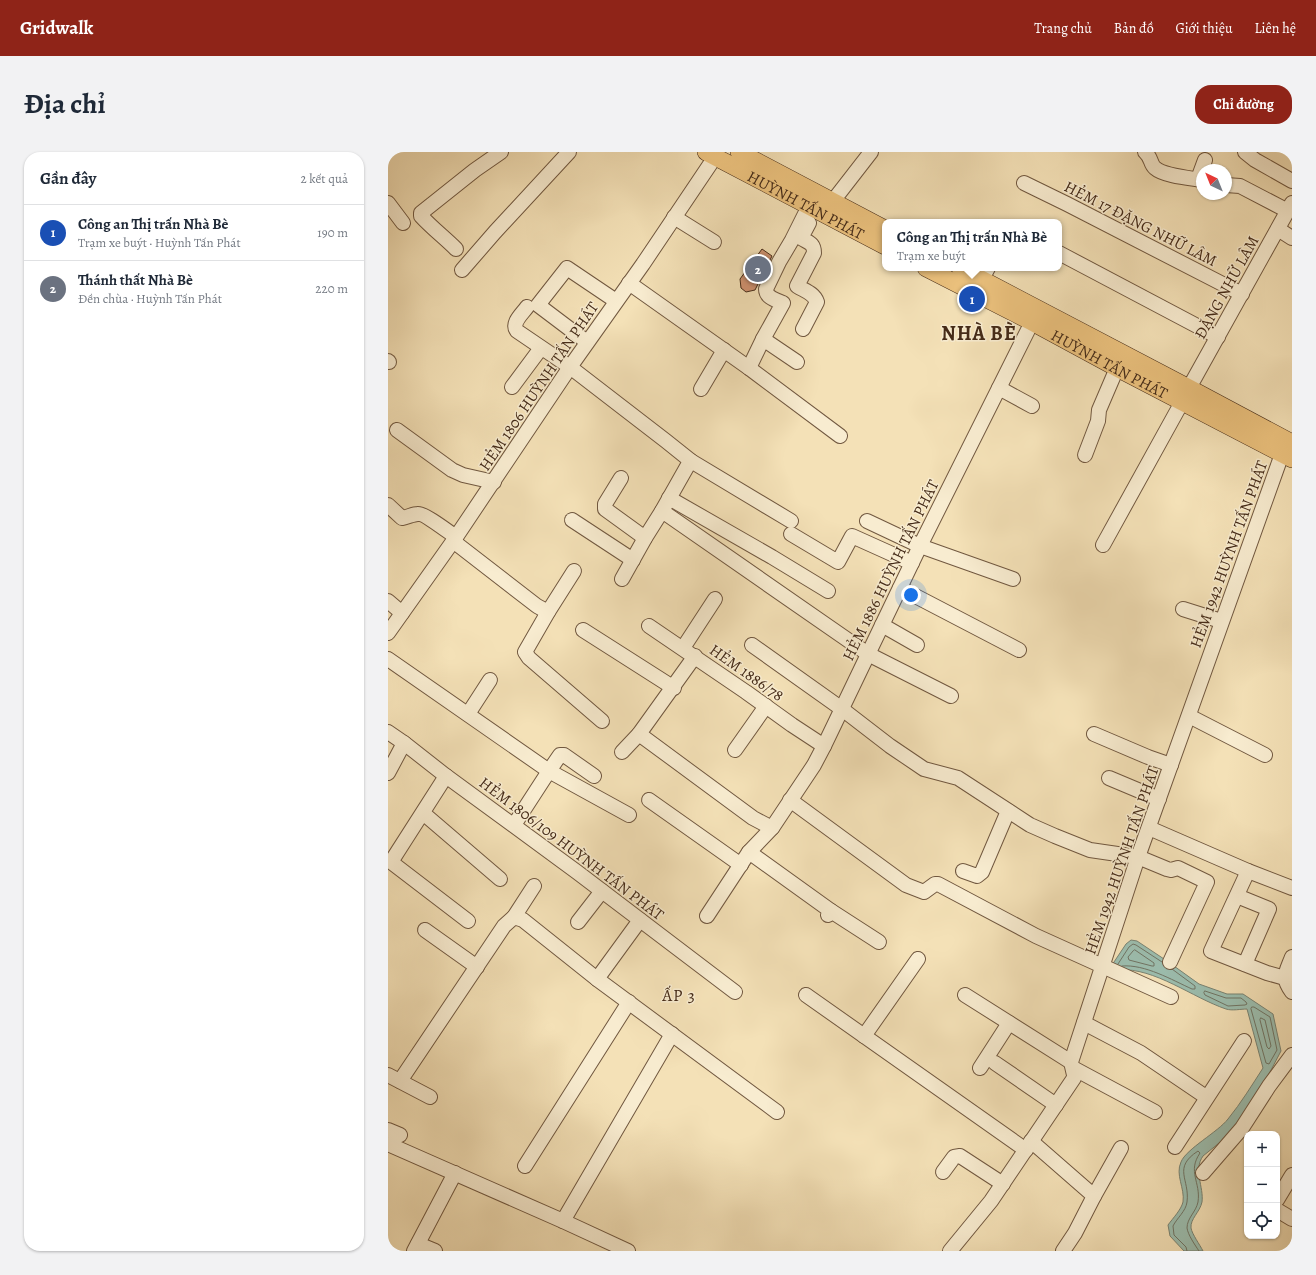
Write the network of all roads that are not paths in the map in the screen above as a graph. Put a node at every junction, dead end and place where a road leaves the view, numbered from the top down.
1 (501, 152) edge
2 (569, 152) edge
3 (739, 152) edge
4 (871, 152) edge
5 (1144, 152) edge
6 (1245, 152) edge
7 (710, 154) edge
8 (1205, 160) dead end
9 (1204, 164) edge
10 (1196, 179) edge
11 (1292, 181) edge
12 (1024, 183) dead end
13 (1232, 185) edge
14 (388, 202) edge
15 (1290, 207) edge
16 (821, 208) junction
17 (674, 217) junction
18 (404, 223) dead end
19 (882, 228) edge
20 (1278, 229) junction
21 (1292, 238) edge
22 (714, 242) dead end
23 (882, 244) edge
24 (456, 249) dead end
25 (1062, 255) edge
26 (462, 270) dead end
27 (932, 271) edge
28 (972, 271) edge
29 (985, 274) edge
30 (629, 283) junction
31 (1242, 294) junction
32 (616, 301) junction
33 (527, 307) dead end
34 (1032, 322) junction
35 (802, 329) dead end
36 (1218, 337) junction
37 (763, 339) junction
38 (587, 342) junction
39 (541, 348) junction
40 (724, 350) junction
41 (797, 362) dead end
42 (570, 367) junction
43 (749, 368) junction
44 (1117, 368) junction
45 (512, 387) dead end
46 (999, 388) junction
47 (701, 389) dead end
48 (1185, 395) junction
49 (1032, 406) dead end
50 (397, 430) dead end
51 (840, 436) dead end
52 (1289, 452) edge
53 (1085, 455) dead end
54 (691, 461) junction
55 (621, 478) dead end
56 (494, 482) junction
57 (669, 498) junction
58 (388, 505) edge
59 (662, 511) junction
60 (572, 520) dead end
61 (867, 520) dead end
62 (645, 538) junction
63 (455, 539) junction
64 (1102, 545) dead end
65 (920, 546) junction
66 (633, 560) junction
67 (912, 563) junction
68 (574, 571) dead end
69 (1013, 579) dead end
70 (622, 580) dead end
71 (900, 588) junction
72 (828, 591) dead end
73 (715, 598) dead end
74 (388, 601) edge
75 (1183, 609) dead end
76 (548, 612) junction
77 (402, 613) junction
78 (1221, 621) junction
79 (882, 625) junction
80 (649, 626) dead end
81 (583, 630) dead end
82 (388, 633) edge
83 (752, 645) dead end
84 (917, 645) dead end
85 (683, 648) junction
86 (1019, 650) dead end
87 (868, 654) junction
88 (695, 656) junction
89 (388, 659) edge
90 (490, 680) dead end
91 (674, 688) junction
92 (952, 696) dead end
93 (766, 706) junction
94 (842, 709) junction
95 (468, 714) junction
96 (1189, 716) junction
97 (602, 721) dead end
98 (388, 732) edge
99 (639, 734) junction
100 (1094, 734) dead end
101 (404, 743) junction
102 (824, 746) junction
103 (735, 750) dead end
104 (622, 752) dead end
105 (1265, 756) dead end
106 (1171, 764) junction
107 (549, 770) junction
108 (388, 773) edge
109 (446, 776) junction
110 (594, 776) dead end
111 (1110, 778) dead end
112 (1159, 799) junction
113 (649, 800) dead end
114 (790, 800) junction
115 (1008, 811) junction
116 (423, 813) junction
117 (629, 815) dead end
118 (514, 825) junction
119 (772, 828) junction
120 (1149, 828) junction
121 (749, 852) junction
122 (1138, 858) junction
123 (740, 865) junction
124 (1248, 870) junction
125 (962, 871) dead end
126 (500, 879) dead end
127 (534, 886) dead end
128 (1292, 888) edge
129 (602, 891) junction
130 (1237, 896) junction
131 (707, 916) dead end
132 (518, 919) junction
133 (640, 920) junction
134 (468, 921) dead end
135 (578, 922) dead end
136 (425, 930) dead end
137 (879, 942) dead end
138 (1292, 957) edge
139 (918, 959) dead end
140 (1170, 962) dead end
141 (1244, 964) junction
142 (1103, 966) junction
143 (477, 967) junction
144 (1285, 978) junction
145 (597, 979) junction
146 (735, 992) dead end
147 (1292, 992) edge
148 (965, 994) dead end
149 (806, 995) dead end
150 (1171, 997) dead end
151 (629, 1002) junction
152 (1009, 1023) junction
153 (1084, 1023) junction
154 (672, 1034) junction
155 (864, 1036) junction
156 (1244, 1041) dead end
157 (1292, 1055) edge
158 (995, 1063) dead end
159 (1072, 1065) junction
160 (980, 1068) dead end
161 (394, 1078) edge
162 (430, 1097) dead end
163 (1206, 1097) junction
164 (1056, 1105) junction
165 (777, 1112) dead end
166 (1155, 1112) dead end
167 (388, 1144) edge
168 (1028, 1146) junction
169 (1175, 1147) dead end
170 (1121, 1148) dead end
171 (525, 1166) dead end
172 (943, 1172) dead end
173 (455, 1173) junction
174 (1203, 1173) dead end
175 (1292, 1175) edge
176 (1003, 1184) junction
177 (1280, 1195) edge
178 (1094, 1196) junction
179 (1280, 1212) edge
180 (1292, 1219) edge
181 (563, 1221) junction
182 (416, 1247) edge
183 (608, 1247) edge
184 (435, 1251) edge
185 (628, 1251) edge
186 (950, 1251) edge
187 (1063, 1251) edge

1 - 24 street
2 - 26 street
3 - 16 main road, HUỲNH TẤN PHÁT
4 - 16 street
5 - 10 street
6 - 11 street
7 - 16 main road, HUỲNH TẤN PHÁT
7 - 17 street, HẺM 1806 HUỲNH TẤN PHÁT
8 - 9 street
12 - 31 street, HẺM 17 ĐẶNG NHỮ LÂM
13 - 15 street
14 - 18 street
15 - 20 street, ĐẶNG NHỮ LÂM
16 - 19 main road, HUỲNH TẤN PHÁT
16 - 23 main road, HUỲNH TẤN PHÁT
16 - 35 street
16 - 37 street
17 - 22 street
17 - 30 street, HẺM 1806 HUỲNH TẤN PHÁT
20 - 21 street
20 - 31 street, ĐẶNG NHỮ LÂM
25 - 36 street
27 - 34 main road, HUỲNH TẤN PHÁT
28 - 29 main road, HUỲNH TẤN PHÁT
29 - 48 main road, HUỲNH TẤN PHÁT
30 - 32 street, HẺM 1806 HUỲNH TẤN PHÁT
30 - 40 street
31 - 36 street, ĐẶNG NHỮ LÂM
32 - 38 street, HẺM 1806 HUỲNH TẤN PHÁT
32 - 38 street
33 - 39 street
34 - 44 main road, HUỲNH TẤN PHÁT
34 - 46 street, HẺM 1886 HUỲNH TẤN PHÁT
36 - 48 street, ĐẶNG NHỮ LÂM
37 - 41 street
37 - 43 street
38 - 42 street, HẺM 1806 HUỲNH TẤN PHÁT
39 - 42 street
39 - 45 street
40 - 43 street
40 - 47 street
42 - 54 street
42 - 56 street, HẺM 1806 HUỲNH TẤN PHÁT
43 - 51 street
44 - 48 main road, HUỲNH TẤN PHÁT
44 - 53 street
46 - 49 street
46 - 65 street, HẺM 1886 HUỲNH TẤN PHÁT
48 - 52 main road, HUỲNH TẤN PHÁT
48 - 64 street, ĐẶNG NHỮ LÂM
50 - 56 street
52 - 78 street, HẺM 1942 HUỲNH TẤN PHÁT
54 - 57 street
54 - 67 street
55 - 62 street
56 - 63 street, HẺM 1806 HUỲNH TẤN PHÁT
57 - 59 street
57 - 72 street
58 - 63 street
59 - 62 street
59 - 87 street
60 - 66 street
61 - 65 street
62 - 66 street
63 - 76 street
63 - 77 street, HẺM 1806 HUỲNH TẤN PHÁT
65 - 67 street, HẺM 1886 HUỲNH TẤN PHÁT
65 - 69 street
66 - 70 street
67 - 71 street, HẺM 1886 HUỲNH TẤN PHÁT
68 - 76 street
71 - 79 street, HẺM 1886 HUỲNH TẤN PHÁT
71 - 86 street
73 - 85 street
74 - 77 street
75 - 78 street
76 - 97 street
77 - 82 street, HẺM 1806 HUỲNH TẤN PHÁT
78 - 96 street, HẺM 1942 HUỲNH TẤN PHÁT
79 - 84 street
79 - 87 street, HẺM 1886 HUỲNH TẤN PHÁT
80 - 85 street, HẺM 1886/78
81 - 91 street
83 - 94 street
85 - 88 street, HẺM 1886/78
87 - 92 street
87 - 94 street, HẺM 1886 HUỲNH TẤN PHÁT
88 - 91 street
88 - 93 street, HẺM 1886/78
89 - 95 street
90 - 95 street
91 - 99 street
93 - 102 street, HẺM 1886/78
93 - 103 street
94 - 102 street, HẺM 1886 HUỲNH TẤN PHÁT
94 - 115 street
95 - 107 street
96 - 105 street
96 - 106 street, HẺM 1942 HUỲNH TẤN PHÁT
98 - 101 street, HẺM 1806/109 HUỲNH TẤN PHÁT
99 - 104 street
99 - 119 street
100 - 106 street
101 - 108 street
101 - 109 street, HẺM 1806/109 HUỲNH TẤN PHÁT
102 - 114 street, HẺM 1886 HUỲNH TẤN PHÁT
106 - 112 street, HẺM 1942 HUỲNH TẤN PHÁT
107 - 110 street
107 - 117 street
107 - 118 street
109 - 116 street
109 - 118 street, HẺM 1806/109 HUỲNH TẤN PHÁT
111 - 112 street
112 - 120 street, HẺM 1942 HUỲNH TẤN PHÁT
113 - 123 street
114 - 119 street, HẺM 1886 HUỲNH TẤN PHÁT
114 - 142 street
115 - 122 street
115 - 125 street
116 - 126 street
116 - 134 street
118 - 129 street, HẺM 1806/109 HUỲNH TẤN PHÁT
119 - 121 street, HẺM 1886 HUỲNH TẤN PHÁT
120 - 122 street, HẺM 1942 HUỲNH TẤN PHÁT
120 - 124 street
121 - 123 street, HẺM 1886 HUỲNH TẤN PHÁT
121 - 137 street
122 - 140 street
122 - 142 street, HẺM 1942 HUỲNH TẤN PHÁT
123 - 131 street, HẺM 1886 HUỲNH TẤN PHÁT
124 - 128 street
124 - 130 street
127 - 132 street
129 - 133 street, HẺM 1806/109 HUỲNH TẤN PHÁT
129 - 135 street
130 - 141 street
130 - 141 street
132 - 143 street
132 - 145 street
133 - 145 street
133 - 146 street, HẺM 1806/109 HUỲNH TẤN PHÁT
136 - 143 street
138 - 144 street
139 - 155 street
141 - 144 street
142 - 150 street
142 - 153 street, HẺM 1942 HUỲNH TẤN PHÁT
143 - 161 street
144 - 147 street
145 - 151 street
148 - 152 street
149 - 155 street
151 - 154 street
151 - 171 street
152 - 159 street
152 - 160 street
153 - 159 street, HẺM 1942 HUỲNH TẤN PHÁT
153 - 163 street
154 - 165 street
154 - 181 street
155 - 168 street
156 - 163 street
157 - 174 street
158 - 164 street
159 - 164 street, HẺM 1942 HUỲNH TẤN PHÁT
159 - 166 street
161 - 162 street
163 - 169 street
164 - 168 street, HẺM 1942 HUỲNH TẤN PHÁT
167 - 173 street
168 - 176 street, HẺM 1942 HUỲNH TẤN PHÁT
168 - 178 street
170 - 178 street
172 - 176 street
173 - 181 street
173 - 182 street
175 - 177 street
176 - 186 street, HẺM 1942 HUỲNH TẤN PHÁT
178 - 187 street
179 - 180 street
181 - 183 street
182 - 184 street
183 - 185 street

